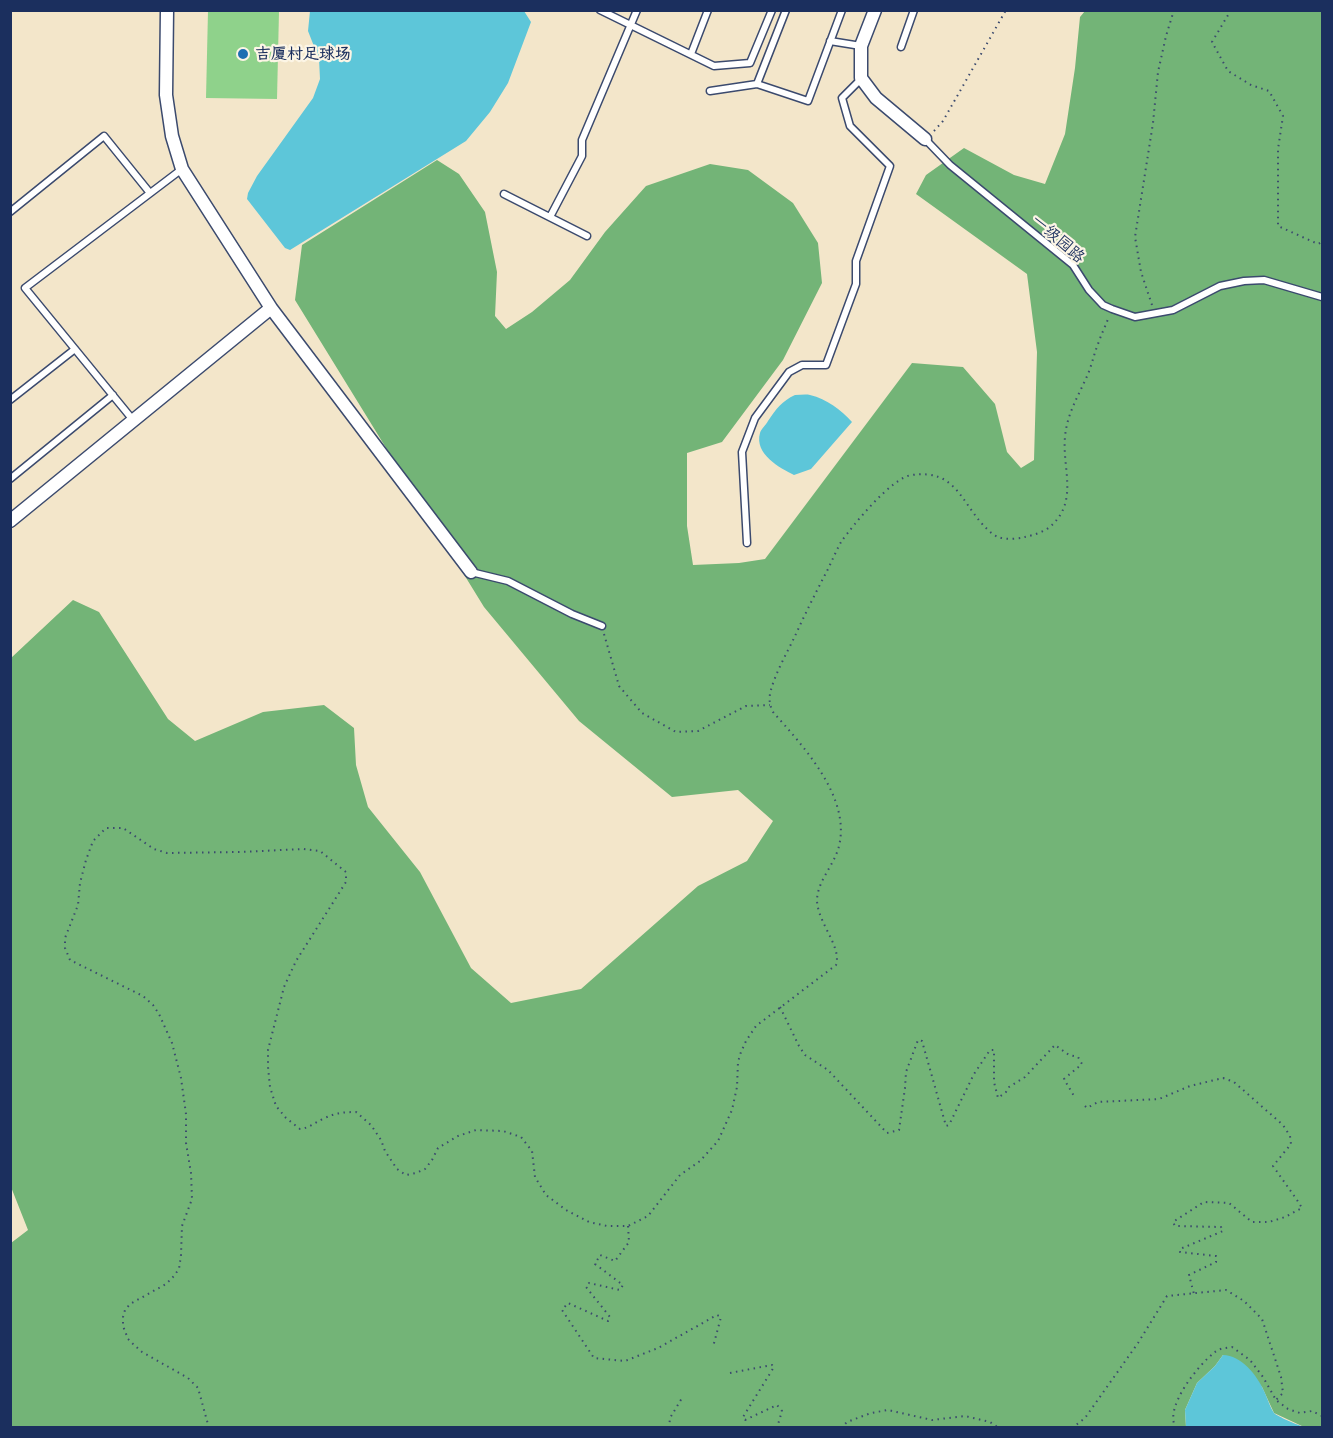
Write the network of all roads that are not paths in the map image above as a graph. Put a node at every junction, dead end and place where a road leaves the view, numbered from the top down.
1 (166, 10) edge
2 (600, 10) edge
3 (637, 10) edge
4 (708, 10) edge
5 (772, 10) edge
6 (786, 10) edge
7 (842, 10) edge
8 (875, 10) edge
9 (914, 10) edge
10 (631, 25) junction
11 (830, 41) junction
12 (861, 46) junction
13 (901, 47) dead end
14 (691, 54) junction
15 (861, 78) junction
16 (757, 84) junction
17 (710, 91) dead end
18 (925, 139) joint
19 (182, 169) junction
20 (150, 193) junction
21 (504, 194) dead end
22 (10, 202) edge
23 (13, 209) edge
24 (550, 217) junction
25 (587, 236) dead end
26 (1323, 297) edge
27 (271, 308) junction
28 (75, 349) junction
29 (113, 395) junction
30 (10, 400) edge
31 (134, 421) junction
32 (10, 479) edge
33 (10, 522) edge
34 (747, 543) dead end
35 (471, 572) joint
36 (602, 627) road end

1 - 19 street
2 - 10 lane
3 - 10 lane
4 - 14 lane
5 - 14 lane
6 - 16 lane
7 - 11 lane
8 - 12 street
9 - 13 lane
10 - 14 lane
10 - 24 lane
11 - 12 lane
11 - 16 lane
12 - 15 street
15 - 18 street
15 - 34 lane
16 - 17 lane
18 - 26 lane, 一级园路
19 - 20 lane
19 - 27 street
20 - 23 lane
20 - 28 lane
21 - 24 lane
22 - 23 lane
24 - 25 lane
27 - 31 street
27 - 35 street
28 - 29 lane
28 - 30 lane
29 - 31 lane
29 - 32 lane
31 - 33 street
35 - 36 lane

